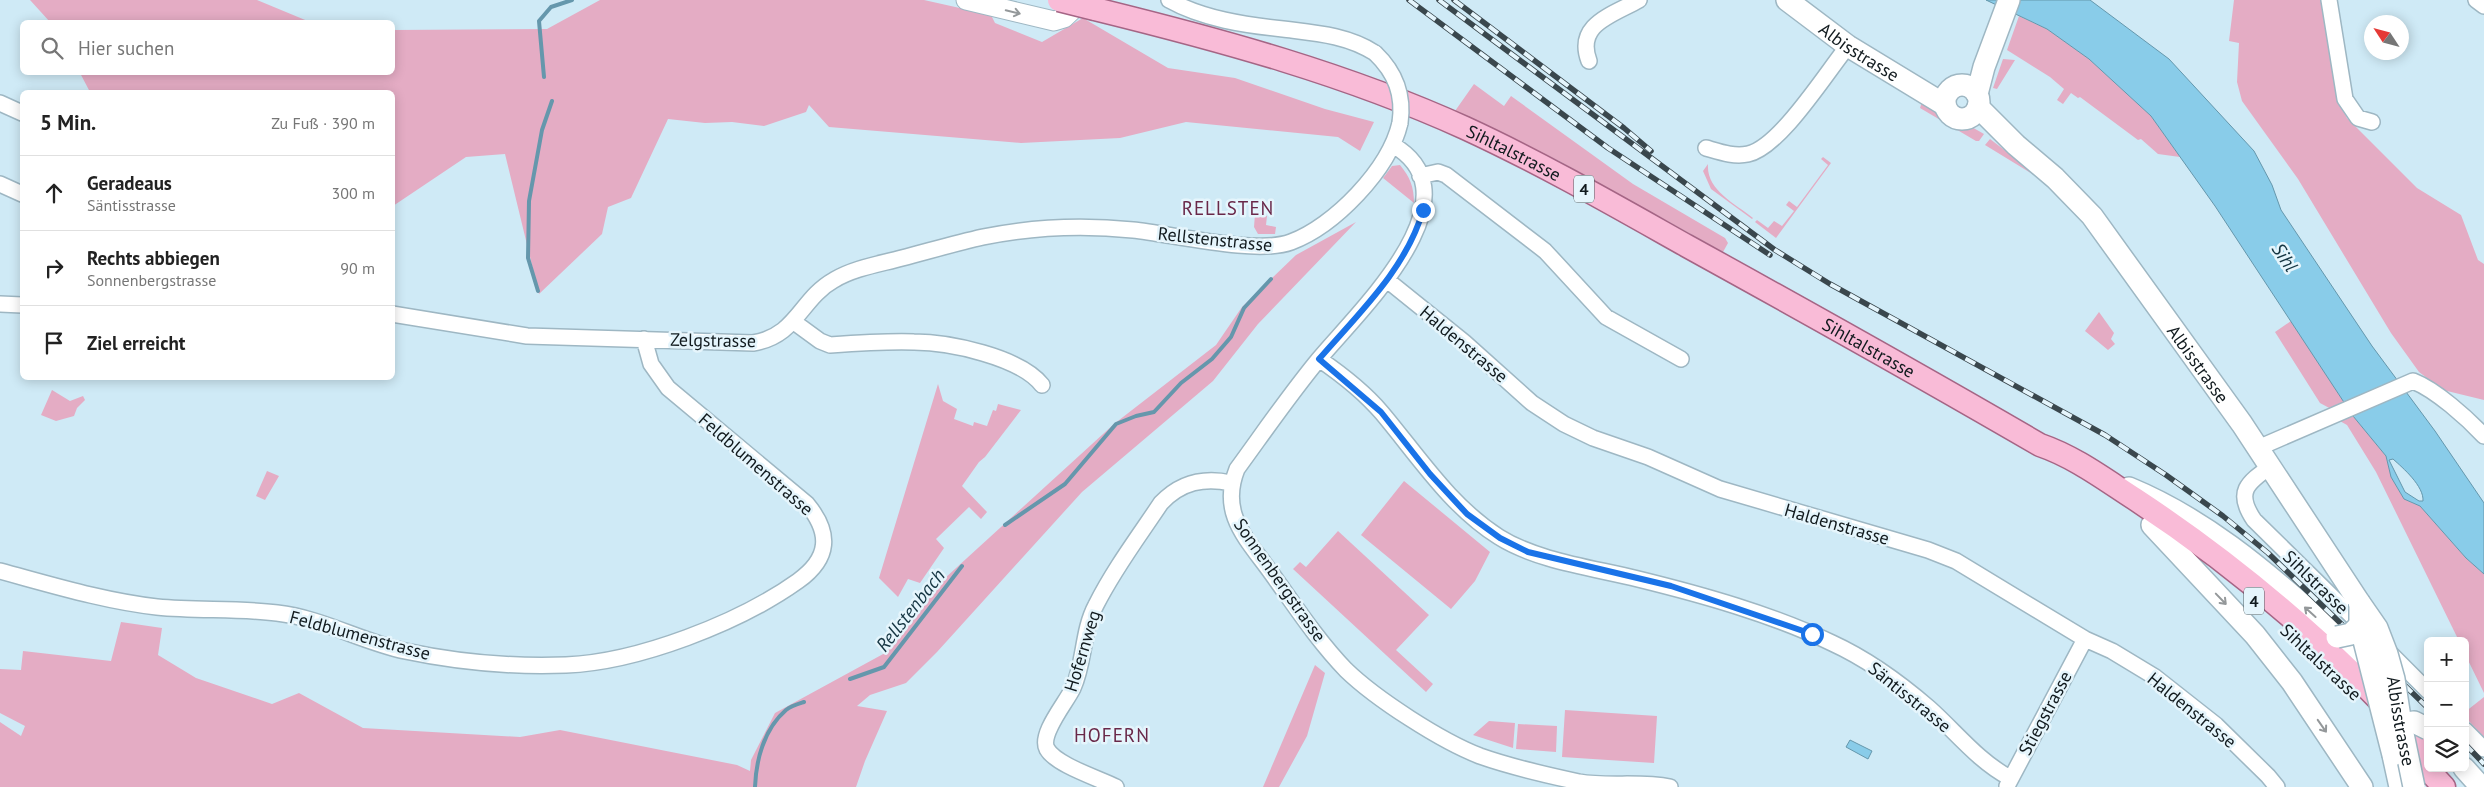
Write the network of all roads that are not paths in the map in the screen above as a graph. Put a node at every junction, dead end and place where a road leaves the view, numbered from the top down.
1 (966, 0) edge
2 (1169, 0) edge
3 (1639, 0) edge
4 (1787, 0) edge
5 (1998, 0) edge
6 (2009, 0) edge
7 (2329, 0) edge
8 (2476, 0) edge
9 (1076, 4) edge
10 (2484, 6) edge
11 (1991, 35) junction
12 (1848, 46) junction
13 (1589, 61) dead end
14 (1963, 100) junction
15 (0, 103) edge
16 (20, 113) edge
17 (2372, 122) dead end
18 (1392, 145) junction
19 (1706, 148) dead end
20 (1420, 176) junction
21 (0, 184) edge
22 (20, 193) edge
23 (1387, 280) junction
24 (0, 304) edge
25 (20, 305) edge
26 (395, 314) edge
27 (794, 322) junction
28 (644, 339) junction
29 (1319, 359) junction
30 (1681, 359) dead end
31 (1042, 386) dead end
32 (2484, 436) edge
33 (2040, 445) junction
34 (2258, 448) junction
35 (2271, 466) junction
36 (2101, 477) junction
37 (1231, 483) junction
38 (2152, 525) junction
39 (0, 572) edge
40 (2359, 602) junction
41 (2360, 625) junction
42 (2338, 637) junction
43 (2085, 639) junction
44 (2372, 668) junction
45 (2424, 687) edge
46 (2397, 699) junction
47 (2401, 724) junction
48 (2424, 727) edge
49 (2469, 734) edge
50 (2424, 748) edge
51 (2484, 749) edge
52 (2394, 755) junction
53 (2446, 772) edge
54 (2468, 772) edge
55 (2008, 783) edge
56 (1116, 787) edge
57 (1666, 787) edge
58 (2277, 787) edge
59 (2362, 787) edge
60 (2400, 787) edge
61 (2414, 787) edge
62 (2444, 787) edge
63 (2459, 787) edge
64 (2481, 787) edge

1 -> 9 street
2 - 18 street, Rellstenstrasse, bridge
3 - 13 street
4 - 12 main road, Albisstrasse
5 - 11 main road
6 - 11 main road
7 - 17 street
8 - 10 street
9 - 33 main road, Sihltalstrasse / 4
11 - 14 main road
12 - 14 main road, Albisstrasse
12 - 19 street
14 - 34 main road, Albisstrasse
15 - 16 street
18 - 20 street
18 - 27 street, Rellstenstrasse
20 - 23 street
20 - 30 street
21 - 22 street
23 - 29 street
23 - 43 street, Haldenstrasse
24 - 25 street
26 - 28 street, Zelgstrasse
27 - 28 street, Zelgstrasse
27 - 31 street
28 - 39 street, Feldblumenstrasse
29 - 37 street
29 - 55 street, Säntisstrasse
32 - 34 street
33 - 36 main road, Sihltalstrasse / 4
33 - 38 main road, Sihltalstrasse / 4
34 - 35 main road, Albisstrasse
35 - 40 main road, Albisstrasse
35 - 45 street, Sihlstrasse
42 -> 36 main road
36 - 50 main road, Sihltalstrasse / 4
37 - 56 street, Hofernweg
37 - 57 street, Sonnenbergstrasse
38 -> 59 main road
38 - 62 main road, Sihltalstrasse / 4
40 - 41 main road, Albisstrasse, bridge
40 - 46 main road, Albisstrasse, bridge
41 - 42 main road, bridge
41 - 44 main road, Albisstrasse, bridge
42 - 44 main road, bridge
43 - 55 street, Stiegstrasse
43 - 58 street, Haldenstrasse
44 - 46 main road, bridge
44 - 52 main road, Albisstrasse, bridge
46 - 47 main road, Albisstrasse, bridge
47 - 48 main road, bridge
47 - 52 main road, bridge
47 - 61 main road, Albisstrasse, bridge
49 - 51 street
52 - 60 main road, Albisstrasse
53 - 63 main road
54 - 64 main road

